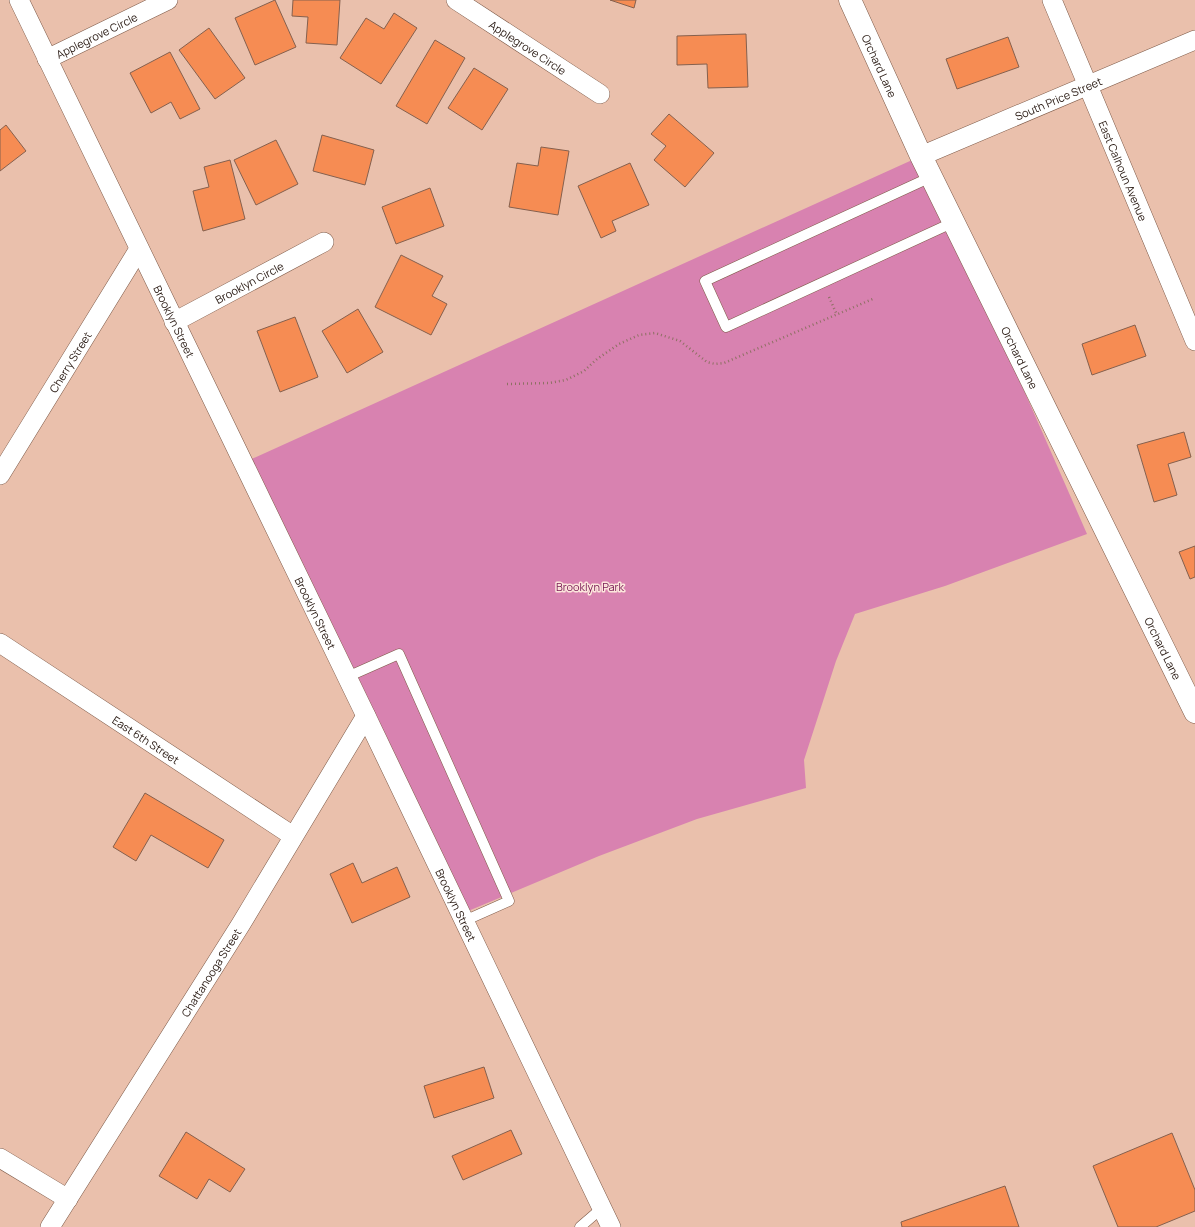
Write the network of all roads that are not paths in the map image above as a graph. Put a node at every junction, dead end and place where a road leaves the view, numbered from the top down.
1 (19, 0) edge
2 (168, 0) edge
3 (456, 0) edge
4 (850, 0) edge
5 (1052, 0) edge
6 (1195, 40) edge
7 (47, 59) junction
8 (1088, 84) junction
9 (600, 94) dead end
10 (921, 156) junction
11 (931, 177) junction
12 (954, 222) junction
13 (324, 242) dead end
14 (139, 249) junction
15 (174, 322) junction
16 (1195, 341) edge
17 (0, 475) edge
18 (0, 643) edge
19 (347, 677) junction
20 (1195, 712) edge
21 (366, 716) junction
22 (293, 836) junction
23 (464, 921) junction
24 (0, 1158) edge
25 (68, 1199) junction
26 (602, 1208) junction
27 (50, 1227) edge
28 (580, 1227) edge
29 (611, 1227) edge

1 - 7 street, Brooklyn Street
2 - 7 street, Applegrove Circle
3 - 9 street, Applegrove Circle
4 - 10 street, Orchard Lane
5 - 8 street, East Calhoun Avenue
6 - 8 street, South Price Street
7 - 14 street, Brooklyn Street
8 - 10 street, South Price Street
8 - 16 street, East Calhoun Avenue
10 - 11 street, Orchard Lane
11 - 12 street, Orchard Lane
11 - 12 lane
12 - 20 street, Orchard Lane
13 - 15 street, Brooklyn Circle
14 - 15 street, Brooklyn Street
14 - 17 street, Cherry Street
15 - 19 street, Brooklyn Street
18 - 22 street, East 6th Street
19 - 21 street, Brooklyn Street
19 - 23 lane
21 - 22 street, Chattanooga Street
21 - 23 street, Brooklyn Street
22 - 25 street, Chattanooga Street
23 - 26 street, Brooklyn Street
24 - 25 street
25 - 27 street, Chattanooga Street
26 - 28 lane
26 - 29 street, Brooklyn Street

